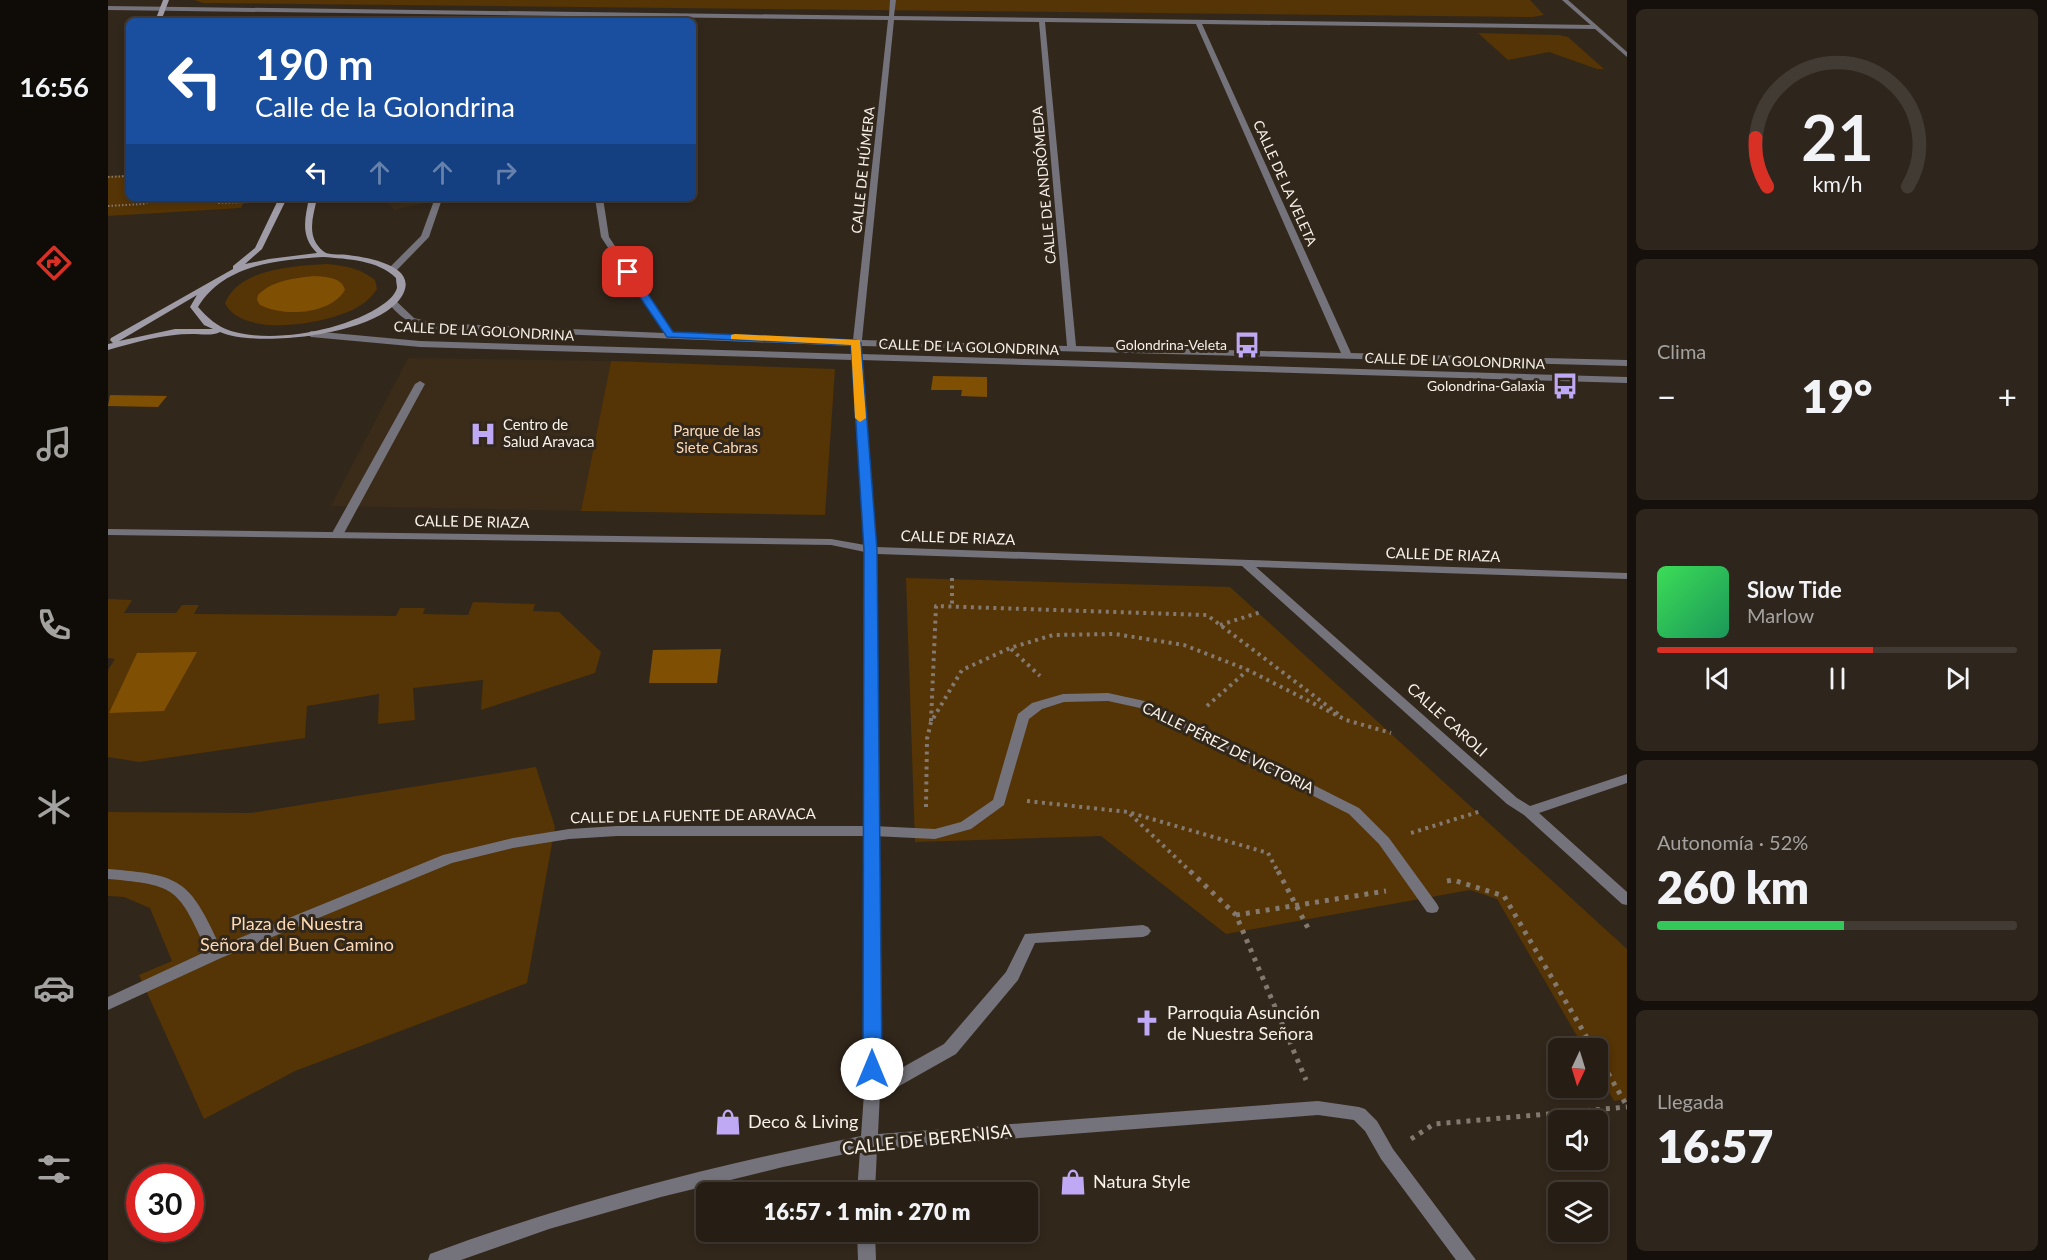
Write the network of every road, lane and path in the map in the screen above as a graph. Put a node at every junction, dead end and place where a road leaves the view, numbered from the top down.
1 (166, 0) edge
2 (893, 0) edge
3 (1564, 0) edge
4 (108, 8) edge
5 (161, 9) junction
6 (585, 14) junction
7 (159, 18) edge
8 (584, 18) edge
9 (891, 18) junction
10 (1042, 20) junction
11 (1198, 22) junction
12 (1595, 27) junction
13 (1627, 55) edge
14 (126, 176) edge
15 (108, 177) edge
16 (133, 201) edge
17 (155, 201) edge
18 (216, 201) edge
19 (258, 201) edge
20 (281, 201) edge
21 (313, 201) edge
22 (437, 201) edge
23 (599, 201) edge
24 (131, 205) junction
25 (108, 206) edge
26 (323, 255) junction
27 (393, 269) junction
28 (229, 274) junction
29 (212, 283) junction
30 (392, 302) junction
31 (233, 334) junction
32 (311, 334) junction
33 (670, 334) junction
34 (856, 343) junction
35 (108, 345) edge
36 (1072, 347) junction
37 (1347, 355) junction
38 (856, 357) junction
39 (1627, 363) edge
40 (1627, 380) edge
41 (420, 384) dead end
42 (108, 532) edge
43 (337, 535) junction
44 (871, 550) junction
45 (1245, 563) junction
46 (1627, 576) edge
47 (1290, 602) junction
48 (1220, 625) junction
49 (1010, 648) dead end
50 (1248, 670) dead end
51 (1063, 698) junction
52 (1346, 720) dead end
53 (931, 722) dead end
54 (1184, 726) junction
55 (1627, 778) edge
56 (1032, 800) dead end
57 (1512, 801) junction
58 (1128, 812) junction
59 (1529, 812) junction
60 (873, 831) junction
61 (1384, 841) junction
62 (108, 873) edge
63 (1417, 886) junction
64 (1627, 900) edge
65 (1298, 905) junction
66 (1432, 908) dead end
67 (1236, 915) junction
68 (1309, 930) dead end
69 (1143, 931) dead end
70 (216, 954) junction
71 (108, 1004) edge
72 (1587, 1038) edge
73 (1608, 1073) edge
74 (872, 1093) junction
75 (1627, 1106) edge
76 (1318, 1108) junction
77 (869, 1142) junction
78 (1387, 1154) junction
79 (867, 1182) edge
80 (866, 1242) edge
81 (437, 1260) edge
82 (867, 1260) edge
83 (1467, 1260) edge

1 - 5 main road
2 - 9 street, CALLE DE HÚMERA
3 - 12 street
4 - 5 street
5 - 6 street
5 - 7 main road
6 - 8 street
6 - 9 street
9 - 10 street
9 - 34 street, CALLE DE HÚMERA
10 - 11 street
10 - 36 street, CALLE DE ANDRÓMEDA
11 - 12 street
11 - 37 street, CALLE DE LA VELETA
12 - 13 street
14 - 15 path
16 - 24 path
17 - 24 path
18 - 19 path
20 - 28 main road
21 - 26 main road
22 - 27 street
23 - 33 street
24 - 25 path
26 - 27 main road
26 - 28 main road
27 - 30 main road
28 - 29 main road
29 - 31 main road
29 - 35 main road
30 - 32 main road
30 - 33 street, CALLE DE LA GOLONDRINA
31 - 32 main road
31 - 35 main road
32 - 38 street, CALLE DE LA GOLONDRINA
33 - 34 street, CALLE DE LA GOLONDRINA
34 - 36 street, CALLE DE LA GOLONDRINA
34 - 38 street, CALLE DE HÚMERA
36 - 37 street, CALLE DE LA GOLONDRINA
37 - 39 street, CALLE DE LA GOLONDRINA
38 - 40 street, CALLE DE LA GOLONDRINA
38 - 44 street, CALLE DE HÚMERA
41 - 43 street
42 - 43 street, CALLE DE RIAZA
43 - 44 street, CALLE DE RIAZA
44 - 45 street, CALLE DE RIAZA
44 - 60 street, CALLE DE HÚMERA
45 - 46 street, CALLE DE RIAZA
45 - 47 street, CALLE CAROLI
47 - 48 path
47 - 57 street, CALLE CAROLI
48 - 52 path
48 - 53 path
49 - 51 path
50 - 54 path
51 - 54 street, CALLE PÉREZ DE VICTORIA
51 - 60 street, CALLE PÉREZ DE VICTORIA
54 - 61 street, CALLE PÉREZ DE VICTORIA
55 - 59 street
56 - 58 path
57 - 59 street, CALLE CAROLI
57 - 61 path
58 - 65 path
58 - 67 path
59 - 64 street, CALLE CAROLI
60 - 70 street, CALLE DE LA FUENTE DE ARAVACA
60 - 74 street, CALLE DE HÚMERA
61 - 63 street, CALLE PÉREZ DE VICTORIA
62 - 70 street
63 - 65 path
63 - 66 street, CALLE PÉREZ DE VICTORIA
63 - 72 path
65 - 67 path
65 - 68 path
67 - 76 path
69 - 74 street
70 - 71 street, CALLE DE LA FUENTE DE ARAVACA
73 - 75 path
74 - 77 street, CALLE DE HÚMERA
75 - 78 path
76 - 77 street, CALLE DE BERENISA
76 - 78 street, CALLE DE BERENISA
77 - 79 street, CALLE DE HÚMERA
77 - 81 street, CALLE DE BERENISA
78 - 83 street
80 - 82 street

